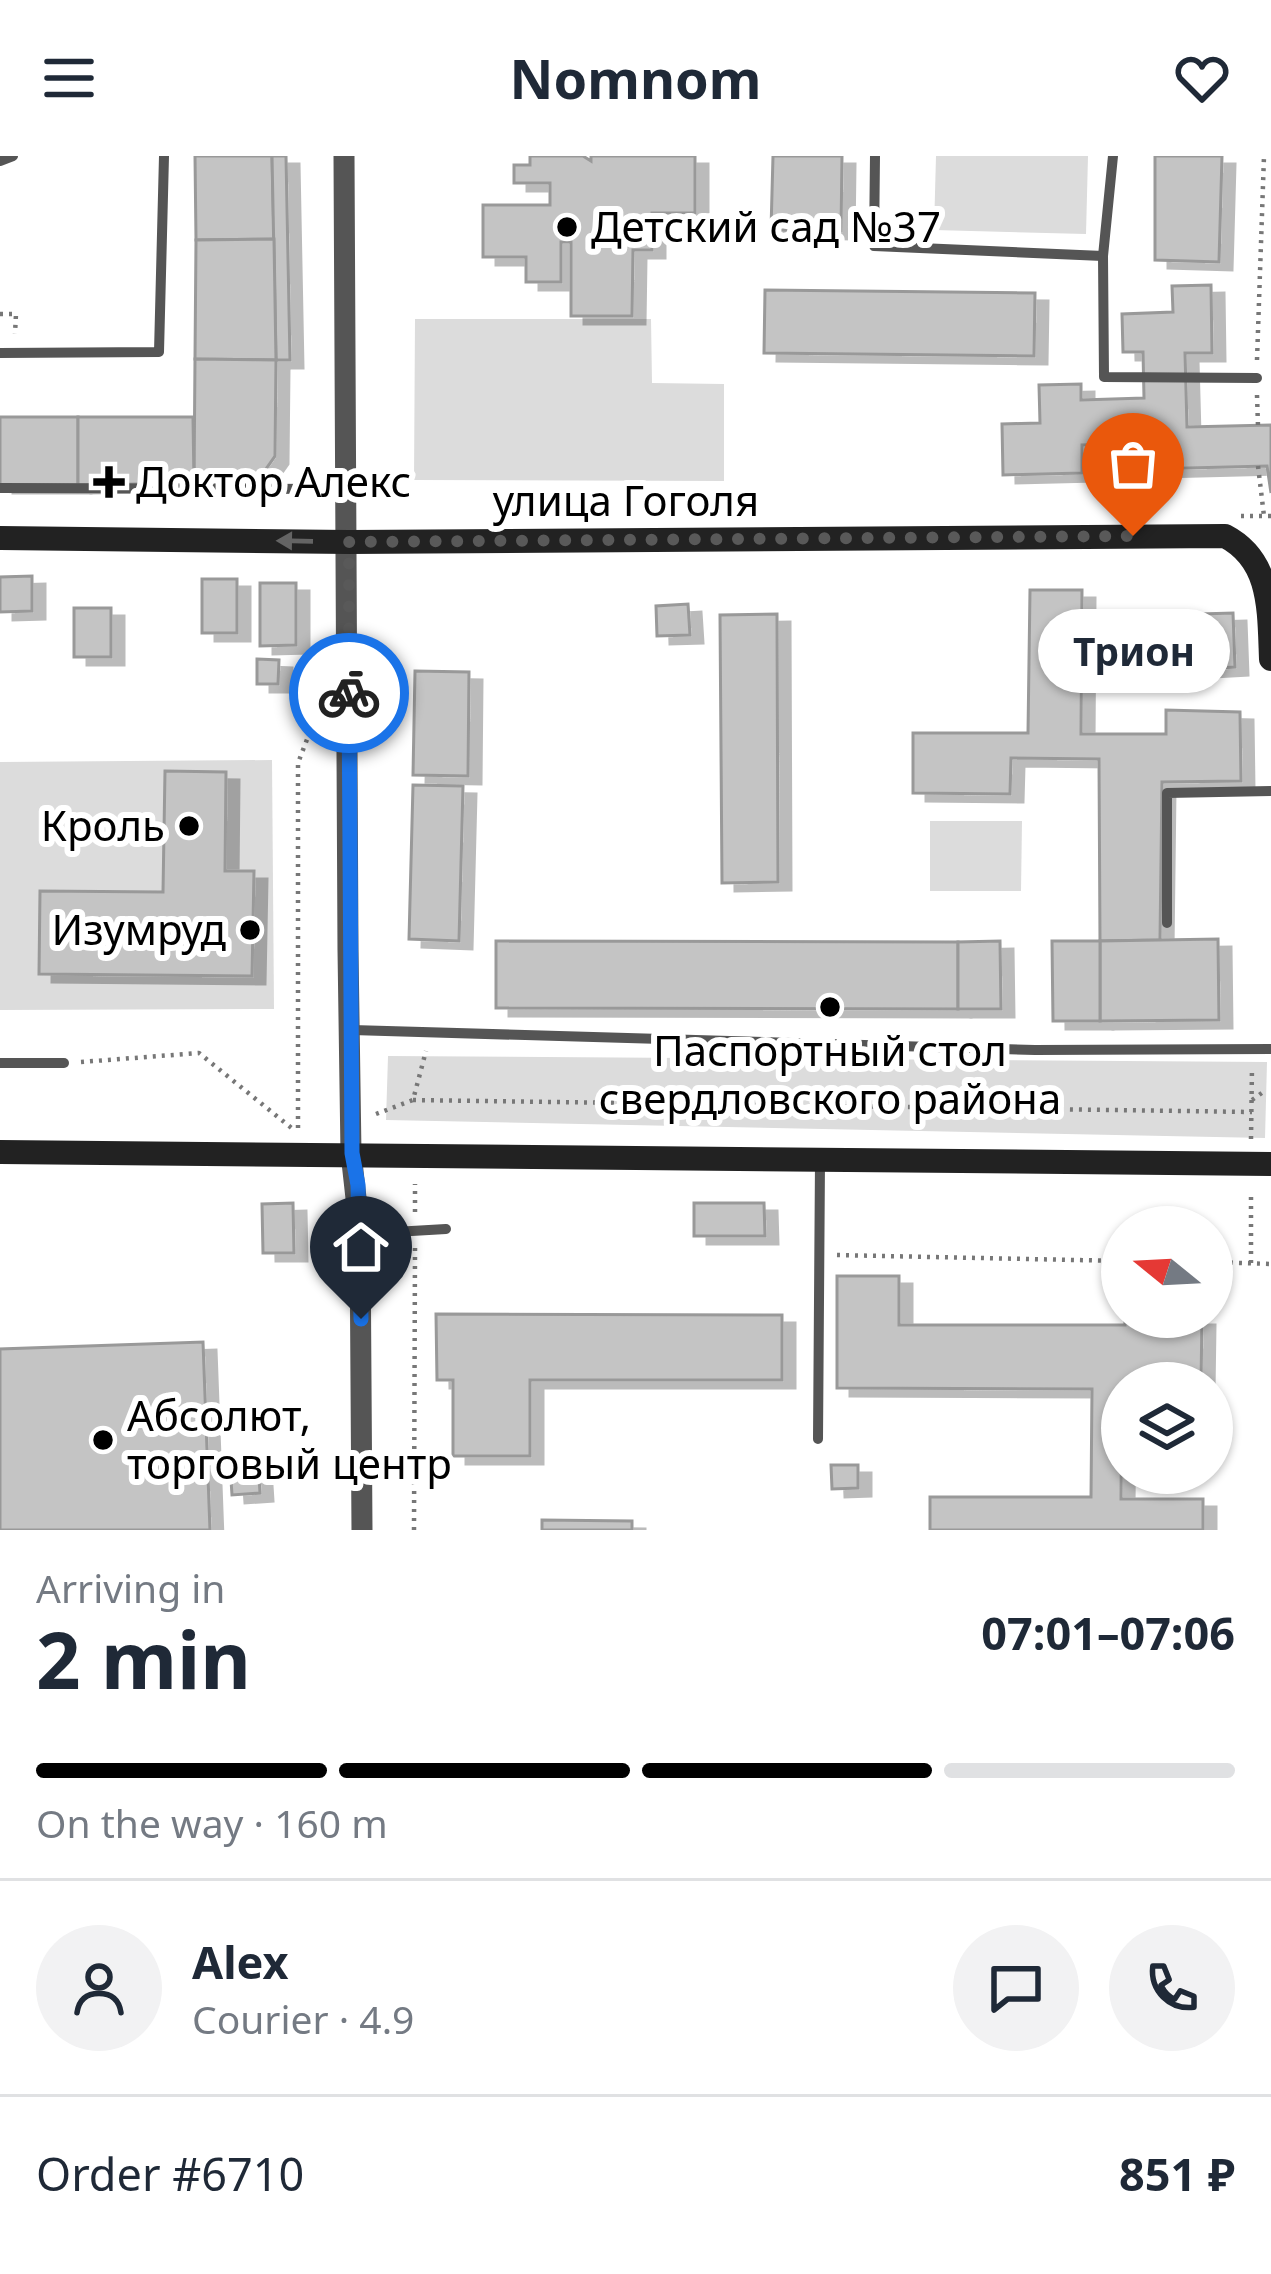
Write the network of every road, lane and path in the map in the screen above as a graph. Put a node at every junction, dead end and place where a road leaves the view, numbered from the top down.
1 (13, 156) edge
2 (164, 156) edge
3 (344, 156) edge
4 (875, 156) edge
5 (1113, 156) edge
6 (1264, 156) edge
7 (0, 161) edge
8 (1102, 256) junction
9 (0, 314) edge
10 (15, 336) dead end
11 (0, 353) edge
12 (1257, 378) junction
13 (1258, 426) dead end
14 (1258, 466) dead end
15 (0, 488) edge
16 (348, 489) junction
17 (1264, 516) dead end
18 (0, 538) edge
19 (349, 542) junction
20 (1271, 659) edge
21 (319, 708) dead end
22 (1271, 791) edge
23 (1167, 922) dead end
24 (352, 1030) junction
25 (431, 1033) junction
26 (1251, 1049) junction
27 (1271, 1049) edge
28 (0, 1063) edge
29 (64, 1064) joint
30 (1266, 1090) dead end
31 (413, 1100) junction
32 (1252, 1100) junction
33 (1252, 1112) junction
34 (376, 1114) dead end
35 (1251, 1139) dead end
36 (0, 1152) edge
37 (352, 1153) junction
38 (820, 1157) junction
39 (1271, 1164) edge
40 (415, 1184) dead end
41 (1251, 1185) dead end
42 (415, 1229) junction
43 (446, 1229) dead end
44 (360, 1234) junction
45 (819, 1254) junction
46 (1101, 1261) edge
47 (1233, 1263) edge
48 (1251, 1263) junction
49 (1271, 1264) edge
50 (818, 1439) dead end
51 (362, 1530) edge
52 (414, 1530) edge

1 - 7 lane
2 - 11 lane
3 - 16 street
4 - 8 lane
5 - 8 lane
6 - 12 path
8 - 12 lane
9 - 10 path
12 - 13 path
14 - 17 path
15 - 16 lane
16 - 19 street
19 -> 18 main road, улица Гоголя
19 - 20 main road, улица Гоголя
19 - 24 street
21 - 29 path
22 - 23 lane
24 - 25 lane
24 - 37 street
25 - 26 lane
25 - 31 path
26 - 27 lane
26 - 32 path
28 - 29 lane
30 - 32 path
31 - 33 path
31 - 34 path
32 - 33 path
33 - 35 path
36 - 37 main road
37 - 38 main road
37 - 44 street
38 - 39 main road
38 - 45 lane
40 - 42 path
41 - 48 path
42 - 43 lane
42 - 44 lane
42 - 52 path
44 - 51 street
45 - 46 path
45 - 50 lane
47 - 48 path
48 - 49 path

